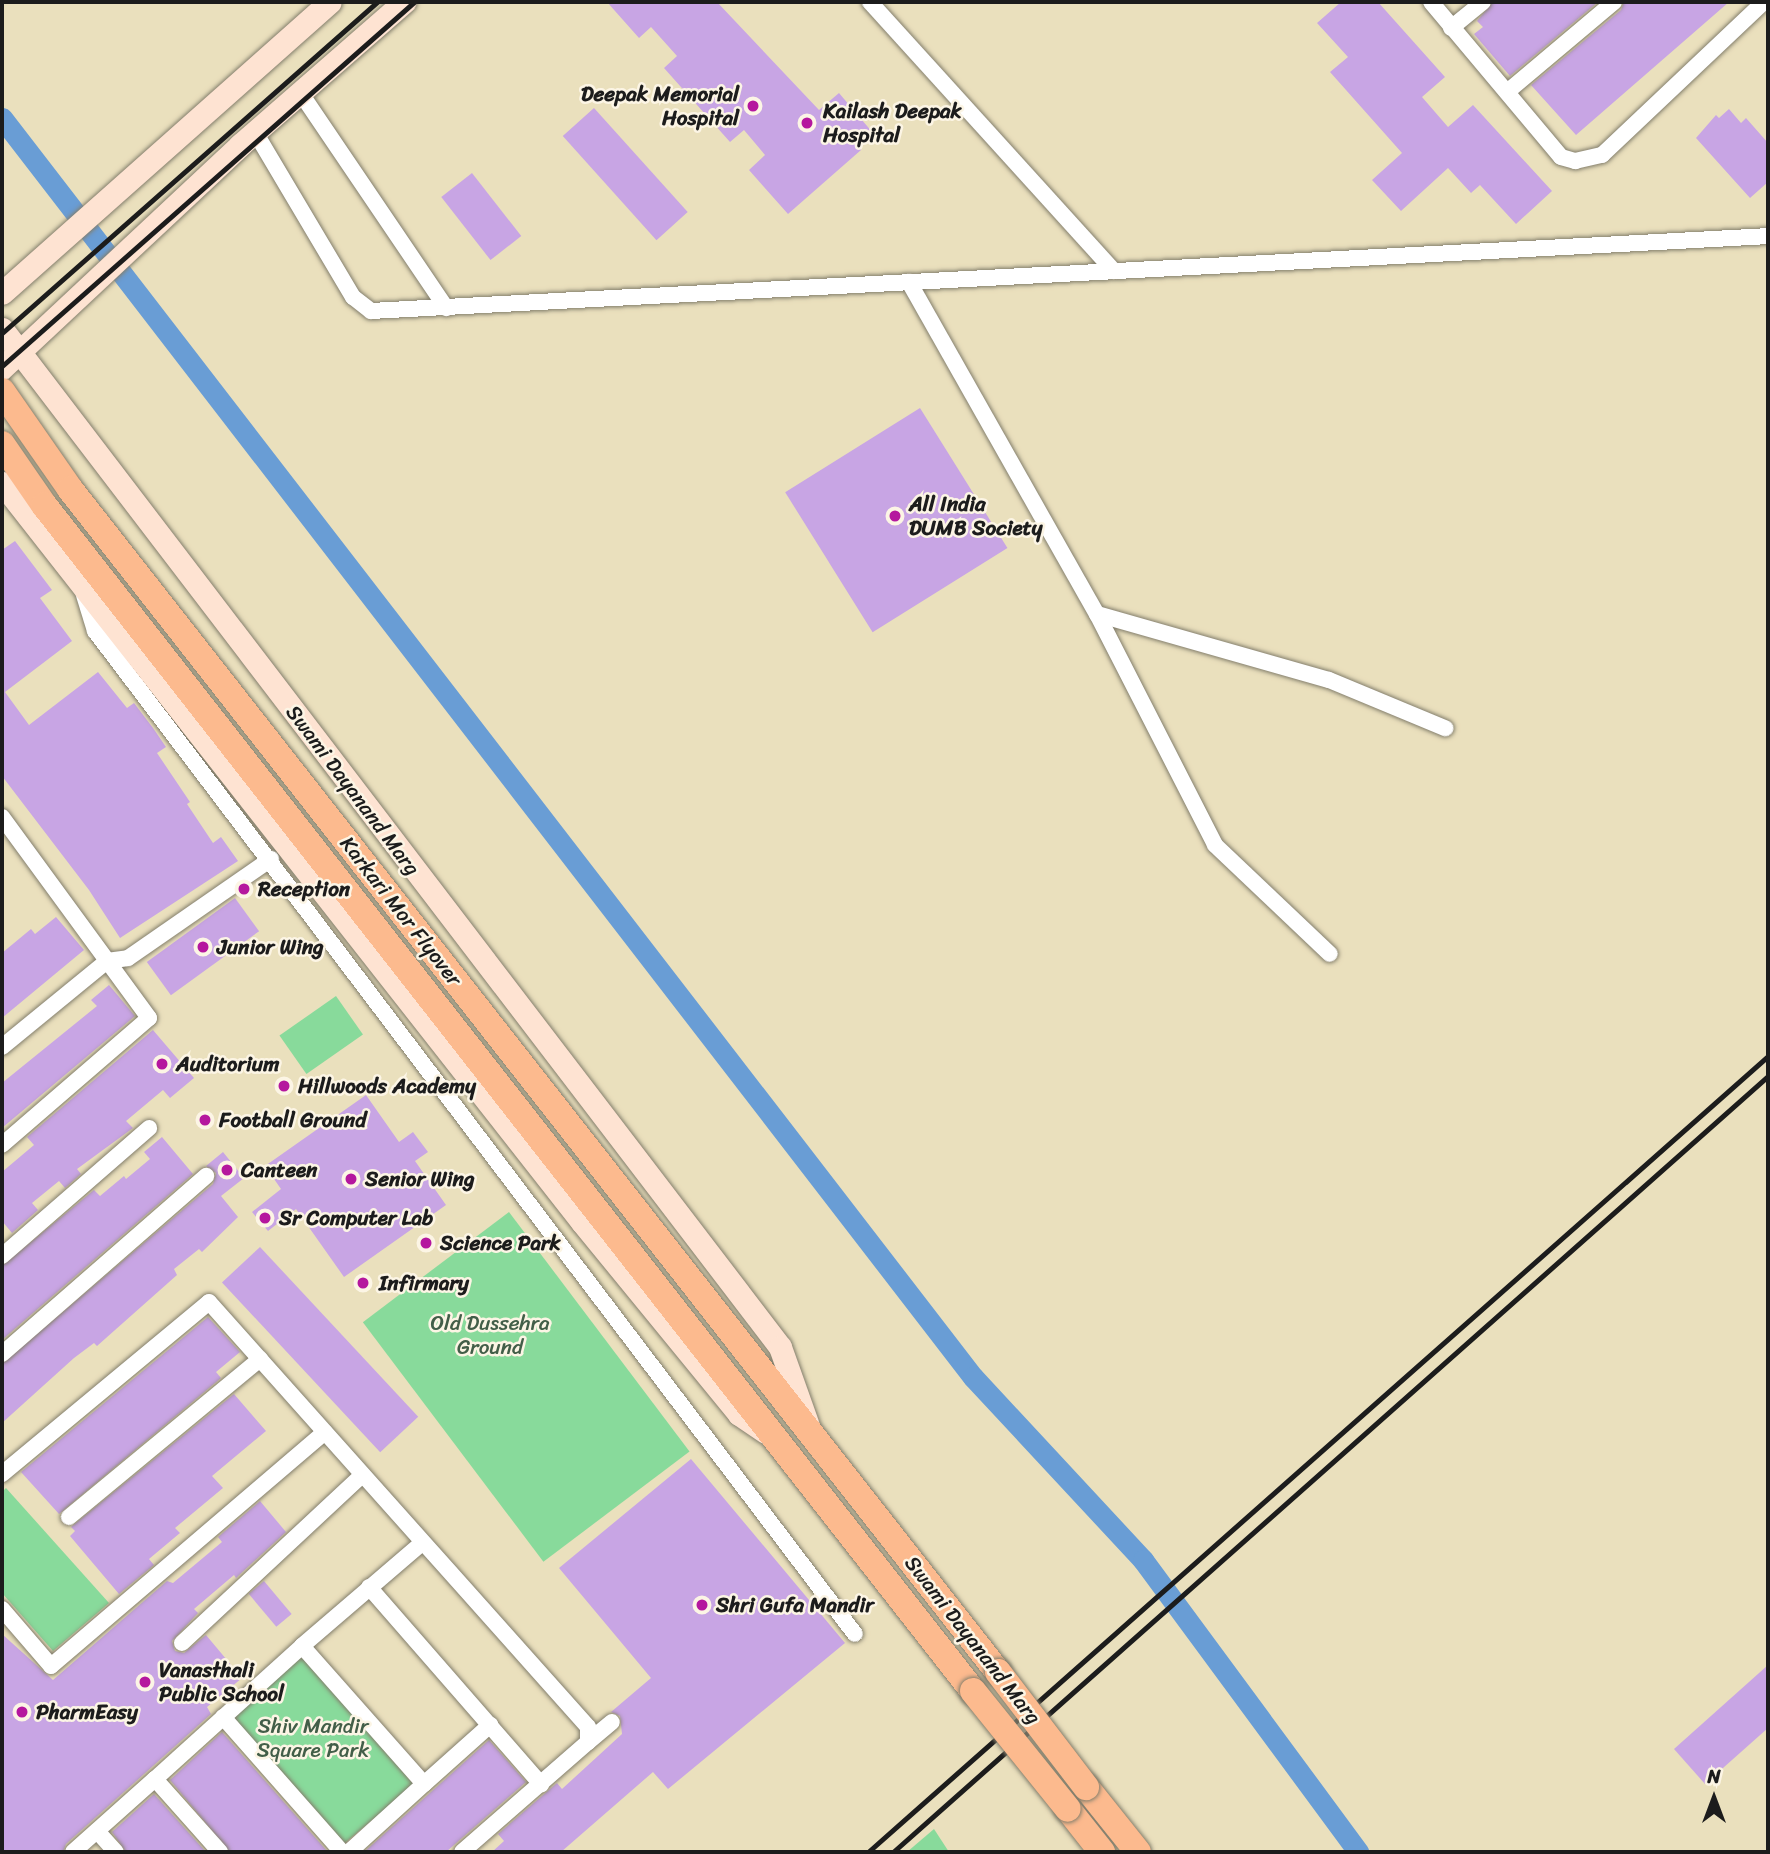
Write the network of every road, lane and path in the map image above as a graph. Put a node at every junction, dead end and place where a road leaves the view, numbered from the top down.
1 (330, 2) edge
2 (404, 2) edge
3 (870, 2) edge
4 (1431, 2) edge
5 (1483, 2) edge
6 (1614, 2) edge
7 (1764, 2) edge
8 (1451, 28) junction
9 (300, 92) junction
10 (1507, 92) junction
11 (248, 139) junction
12 (1768, 236) edge
13 (1114, 271) junction
14 (909, 282) junction
15 (2, 293) edge
16 (446, 308) junction
17 (2, 329) edge
18 (20, 353) junction
19 (2, 368) edge
20 (2, 391) edge
21 (2, 444) edge
22 (2, 483) edge
23 (81, 586) junction
24 (1097, 614) junction
25 (1445, 728) dead end
26 (2, 817) edge
27 (271, 859) junction
28 (1331, 954) dead end
29 (107, 961) junction
30 (2, 1047) edge
31 (149, 1128) dead end
32 (2, 1145) edge
33 (206, 1176) dead end
34 (2, 1256) edge
35 (2, 1354) edge
36 (260, 1359) junction
37 (808, 1426) junction
38 (325, 1432) junction
39 (775, 1438) junction
40 (2, 1474) edge
41 (362, 1475) junction
42 (69, 1517) dead end
43 (422, 1543) junction
44 (369, 1587) junction
45 (2, 1609) edge
46 (855, 1634) dead end
47 (182, 1643) dead end
48 (302, 1646) junction
49 (223, 1717) junction
50 (612, 1722) dead end
51 (489, 1725) junction
52 (588, 1742) junction
53 (155, 1779) junction
54 (424, 1784) junction
55 (541, 1784) junction
56 (97, 1831) junction
57 (73, 1852) edge
58 (116, 1852) edge
59 (220, 1852) edge
60 (342, 1852) edge
61 (349, 1852) edge
62 (462, 1852) edge
63 (1102, 1852) edge
64 (1138, 1852) edge

1 - 15 main road
2 - 9 main road
3 - 13 street
4 - 8 street
5 - 8 street
6 - 10 street
7 - 10 street
8 - 10 street
9 - 11 main road
9 - 16 street
11 - 16 street
11 - 18 main road
12 - 13 street
13 - 14 street
14 - 16 street
14 - 24 street
17 - 18 main road, Swami Dayanand Marg
18 - 19 main road
18 - 37 main road, Swami Dayanand Marg
20 - 37 main road, Karkari Mor Flyover
21 - 39 main road, Karkari Mor Flyover
22 - 23 main road
23 - 27 street
23 - 39 main road
24 - 25 street
24 - 28 street
26 - 29 street
27 - 29 street
27 - 46 street
29 - 30 street
29 - 32 street
31 - 34 street
33 - 35 street
36 - 38 street
36 - 40 street
36 - 42 street
37 - 64 main road, Swami Dayanand Marg, bridge
38 - 41 street
38 - 45 street
39 - 63 main road, Swami Dayanand Marg, bridge
41 - 43 street
41 - 47 street
43 - 44 street
43 - 52 street
44 - 48 street
44 - 51 street
48 - 49 street
48 - 54 street
49 - 53 street
49 - 60 street
50 - 52 street
51 - 54 street
51 - 55 street
52 - 55 street
53 - 56 street
53 - 59 street
54 - 61 street
55 - 62 street
56 - 57 street
56 - 58 street

